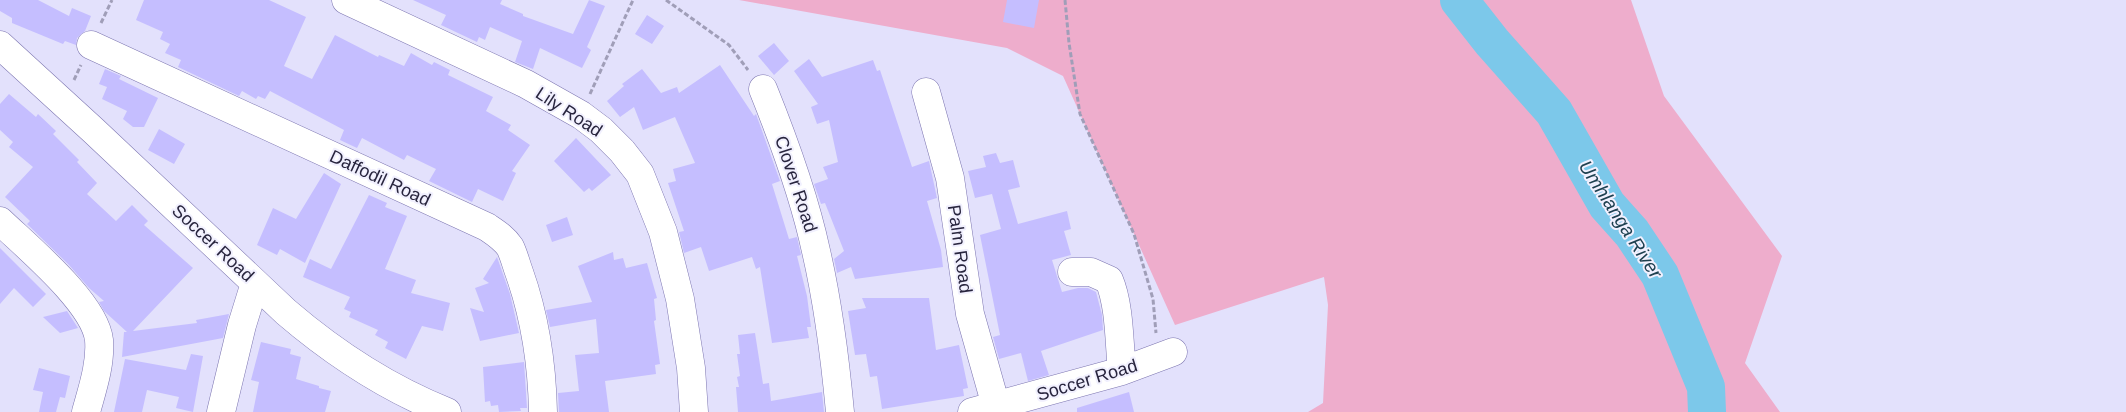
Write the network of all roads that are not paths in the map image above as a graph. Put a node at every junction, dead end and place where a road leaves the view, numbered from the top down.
1 (346, 0) edge
2 (0, 45) edge
3 (91, 45) dead end
4 (763, 88) road end
5 (926, 92) dead end
6 (0, 221) edge
7 (1072, 272) dead end
8 (255, 283) junction
9 (1165, 355) road end
10 (1122, 371) junction
11 (984, 409) edge
12 (86, 412) edge
13 (221, 412) edge
14 (447, 412) edge
15 (543, 412) edge
16 (694, 412) edge
17 (840, 412) edge

1 - 16 street, Lily Road
2 - 8 street, Soccer Road
3 - 15 street, Daffodil Road
4 - 17 street, Clover Road
5 - 11 street, Palm Road
6 - 12 street
7 - 10 street
8 - 13 street
8 - 14 street, Soccer Road
9 - 10 street, Soccer Road
10 - 11 street, Soccer Road

